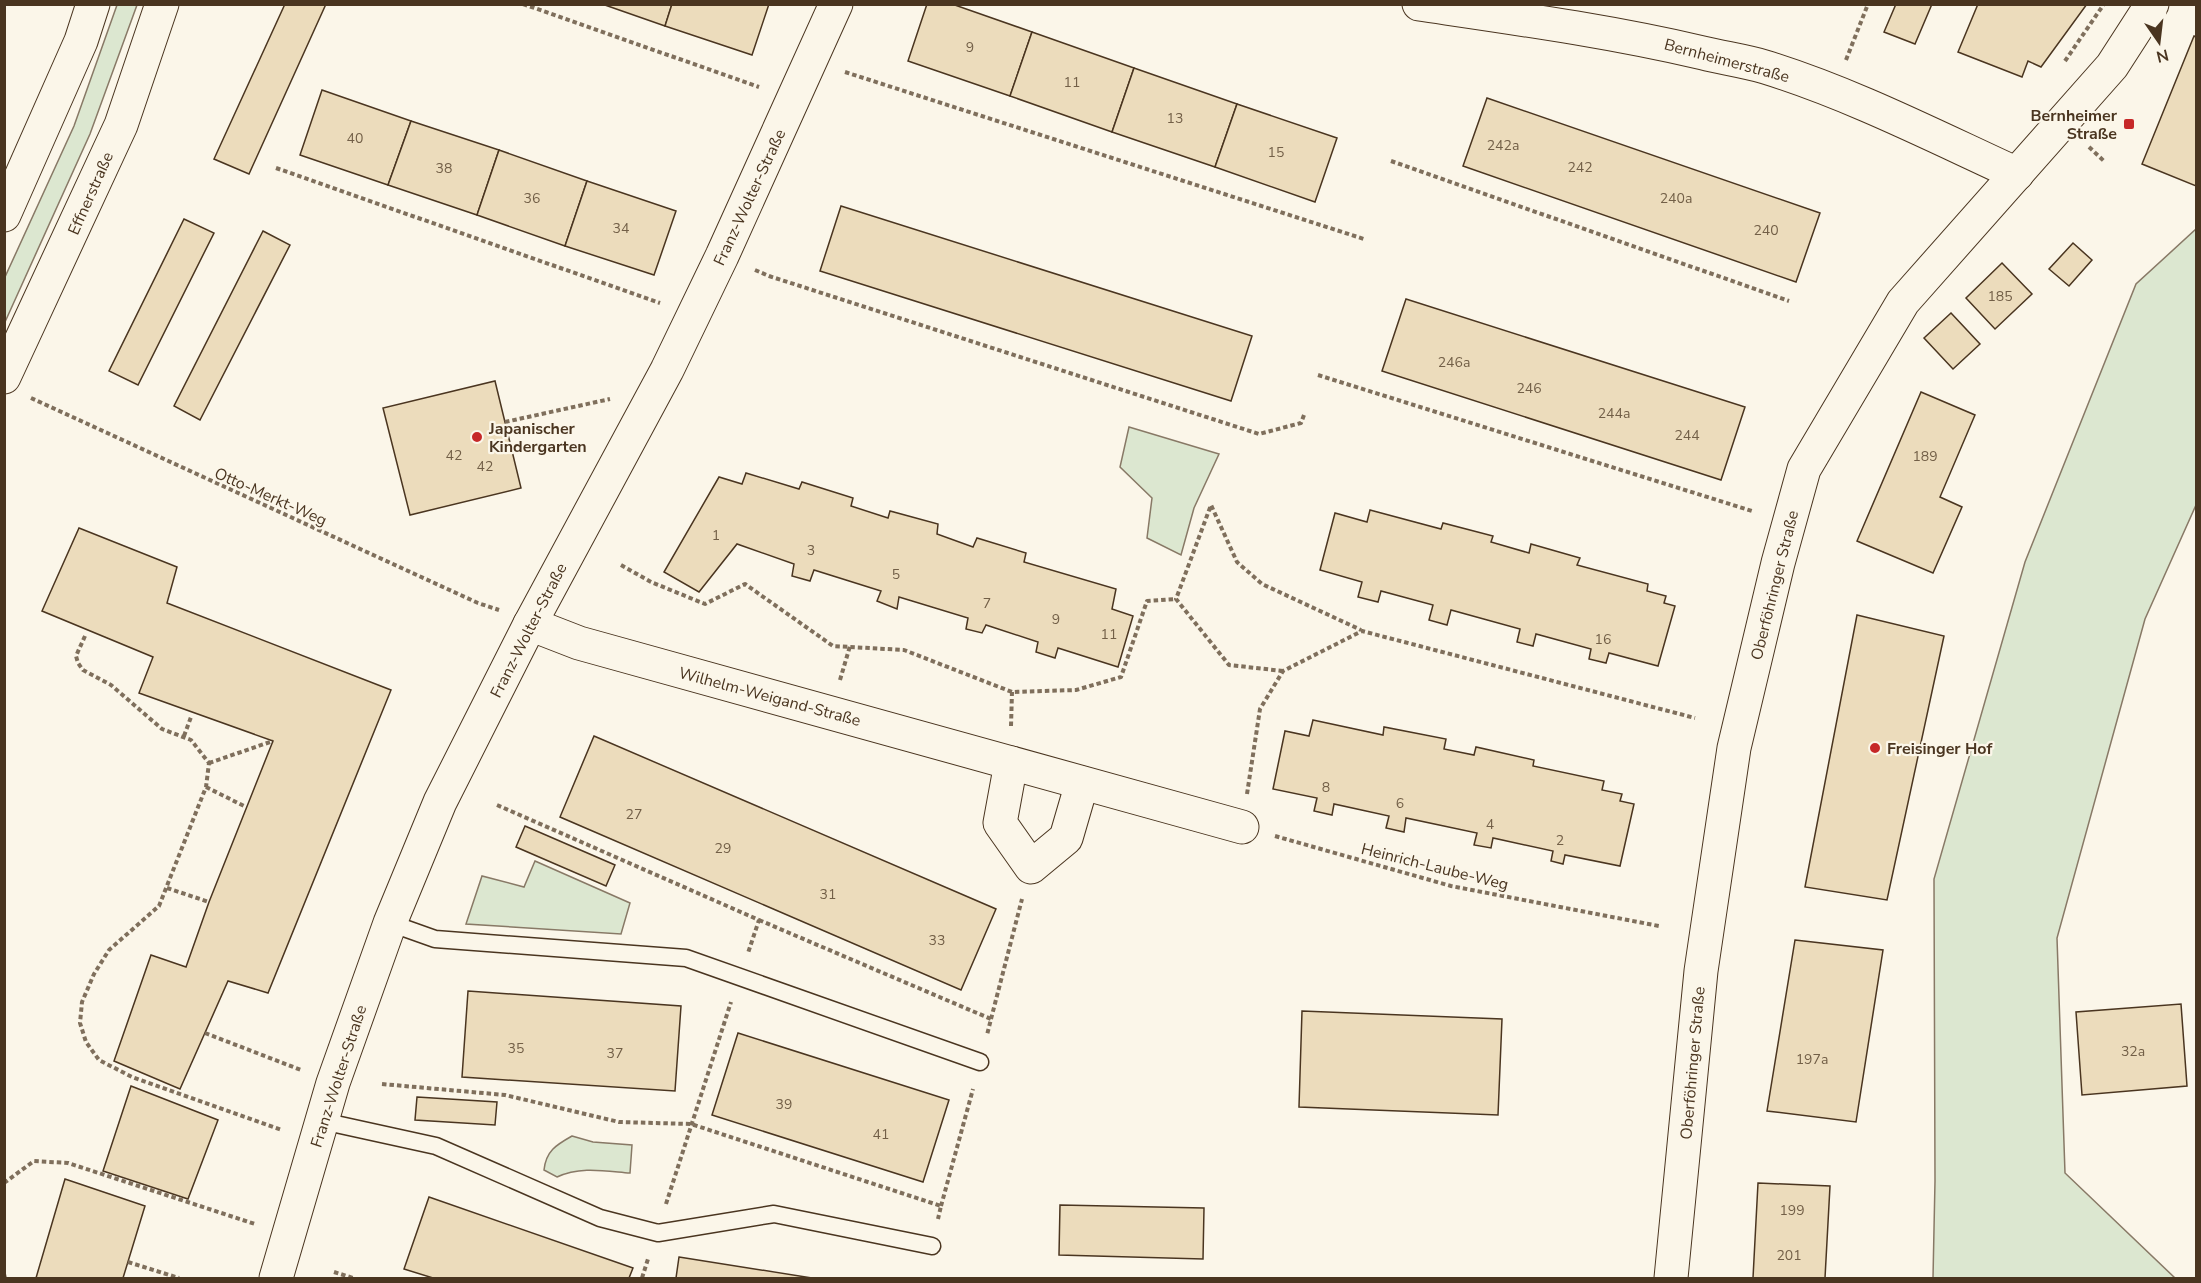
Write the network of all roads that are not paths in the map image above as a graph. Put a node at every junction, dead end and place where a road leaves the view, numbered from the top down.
1 (93, 4) edge
2 (162, 4) edge
3 (836, 4) edge
4 (1419, 4) edge
5 (2152, 4) edge
6 (1534, 12) edge
7 (2017, 174) junction
8 (4, 215) edge
9 (15, 386) edge
10 (530, 624) junction
11 (1011, 763) junction
12 (1082, 783) junction
13 (1242, 827) road end
14 (390, 923) junction
15 (980, 1062) dead end
16 (319, 1131) junction
17 (932, 1246) road end
18 (276, 1278) edge
19 (1671, 1278) edge

1 - 8 main road
2 - 9 main road, Effnerstraße
3 - 10 main road, Franz-Wolter-Straße
4 - 6 main road, Bernheimerstraße
5 - 7 main road, Oberföhringer Straße
6 - 7 main road, Bernheimerstraße
7 - 19 main road, Oberföhringer Straße
10 - 11 main road, Wilhelm-Weigand-Straße
10 - 14 main road, Franz-Wolter-Straße
11 - 12 main road, Wilhelm-Weigand-Straße
11 - 12 main road
12 - 13 main road, Wilhelm-Weigand-Straße
14 - 15 lane
14 - 16 main road, Franz-Wolter-Straße
16 - 17 lane
16 - 18 main road, Franz-Wolter-Straße

